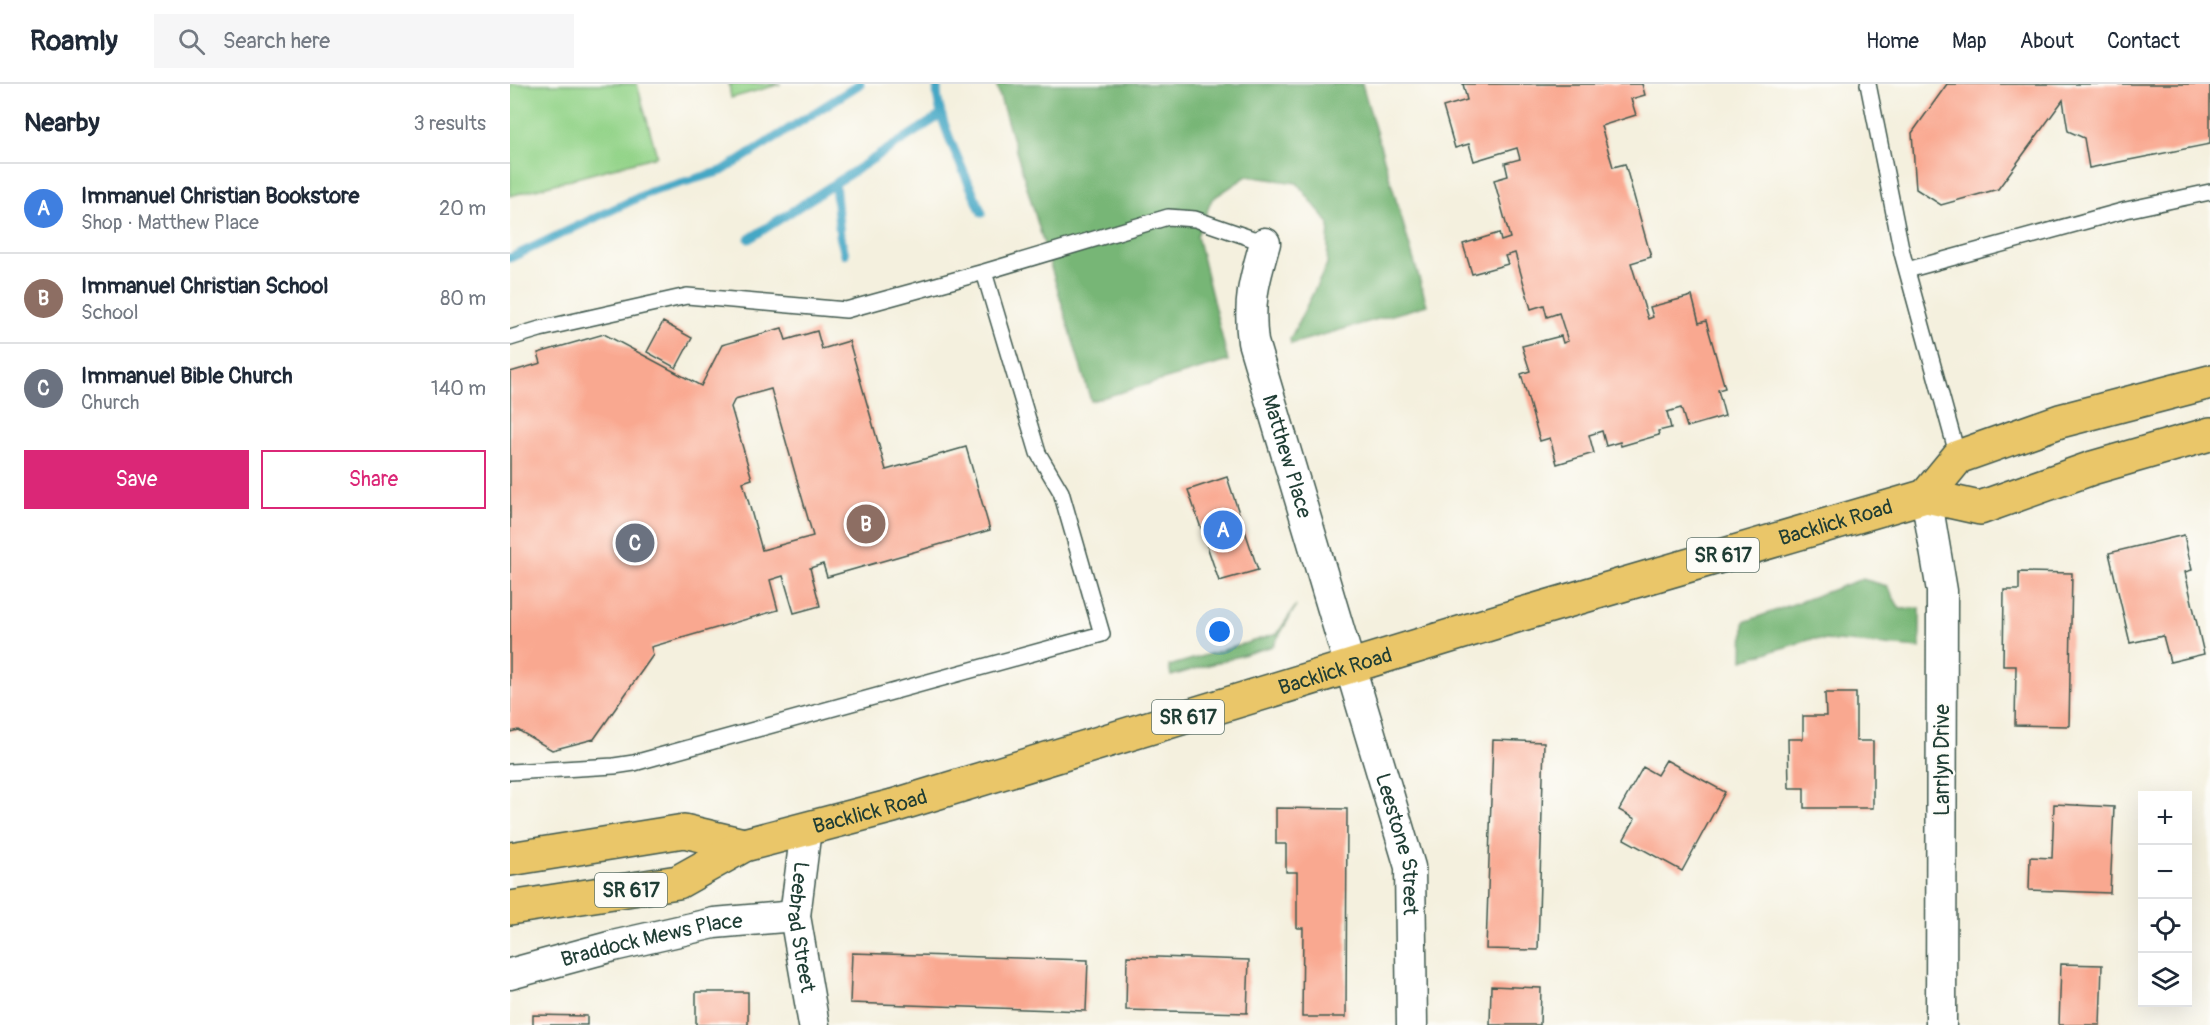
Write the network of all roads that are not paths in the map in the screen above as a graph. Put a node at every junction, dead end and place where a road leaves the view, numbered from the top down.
1 (1868, 84) edge
2 (2210, 192) edge
3 (1265, 243) joint
4 (1907, 270) junction
5 (984, 272) junction
6 (510, 338) edge
7 (2210, 382) edge
8 (2210, 434) edge
9 (1958, 457) junction
10 (1926, 496) junction
11 (1351, 667) junction
12 (510, 772) edge
13 (806, 830) junction
14 (744, 845) junction
15 (510, 860) edge
16 (510, 908) edge
17 (795, 916) junction
18 (510, 974) edge
19 (814, 1025) edge
20 (1412, 1025) edge
21 (1941, 1025) edge

1 - 4 lane
2 - 4 lane
3 - 5 lane
3 - 11 street, Matthew Place
4 - 9 lane
5 - 6 lane
5 - 12 lane
7 - 9 main road
8 - 10 main road, Backlick Road / SR 617
9 - 10 main road
10 - 11 main road, Backlick Road / SR 617
10 - 21 street, Larrlyn Drive
11 - 13 main road, Backlick Road / SR 617
11 - 20 street, Leestone Street
13 - 14 main road, Backlick Road / SR 617
13 - 17 street, Leebrad Street
14 - 15 main road, Backlick Road / SR 617
14 - 16 main road, Backlick Road / SR 617
17 - 18 street, Braddock Mews Place
17 - 19 street, Leebrad Street

